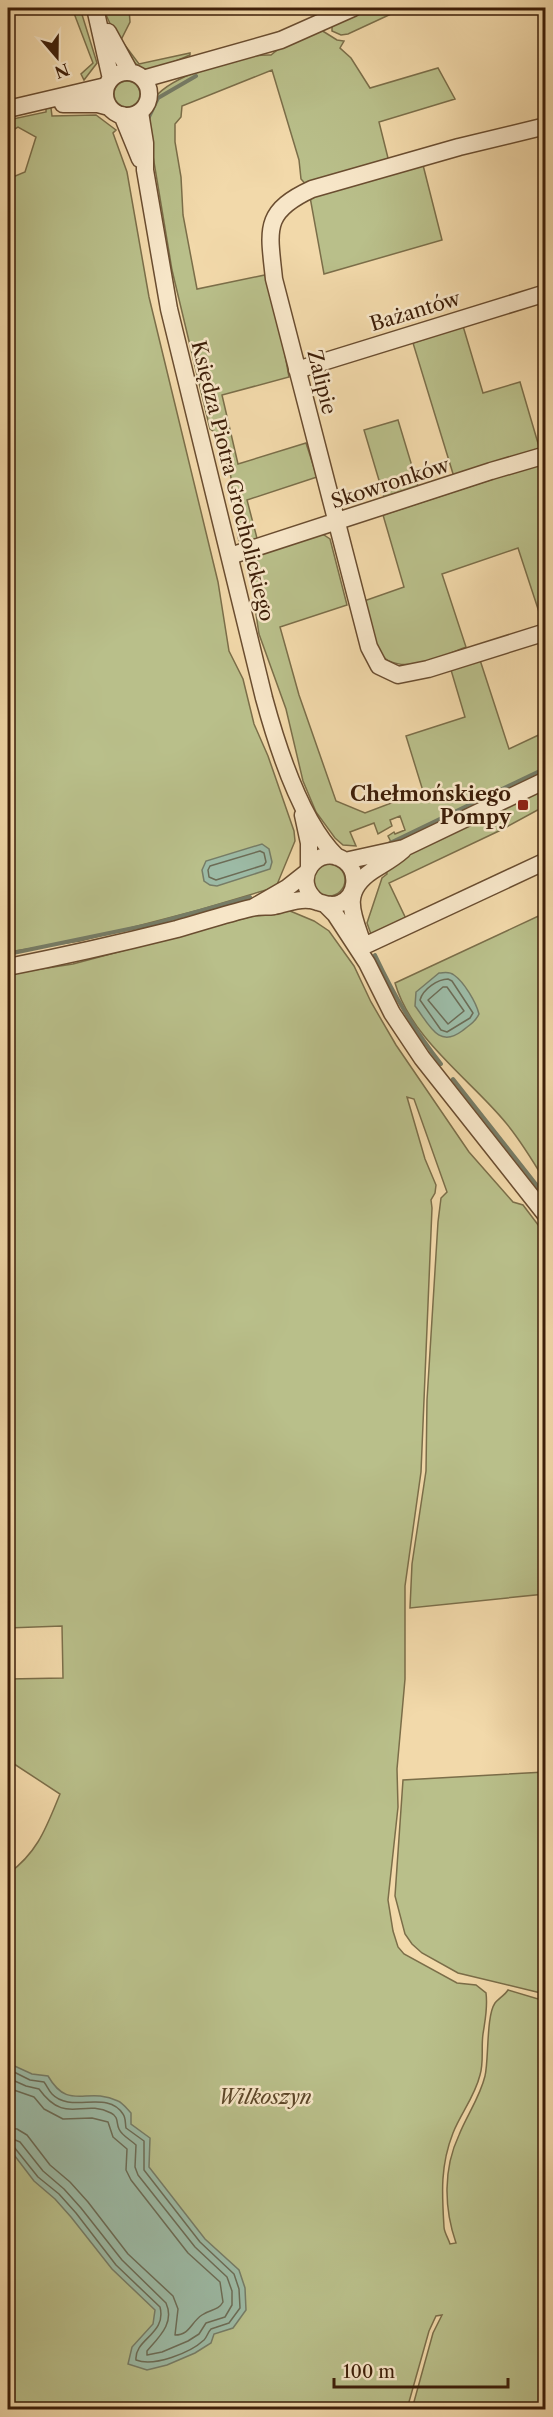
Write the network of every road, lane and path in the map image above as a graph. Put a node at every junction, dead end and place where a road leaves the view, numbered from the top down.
1 (353, 8) edge
2 (96, 9) edge
3 (140, 82) junction
4 (109, 83) junction
5 (41, 102) junction
6 (8, 109) edge
7 (115, 111) junction
8 (140, 112) junction
9 (546, 126) edge
10 (145, 170) junction
11 (546, 293) edge
12 (297, 370) junction
13 (546, 455) edge
14 (336, 523) junction
15 (230, 556) junction
16 (546, 632) edge
17 (546, 780) edge
18 (298, 797) junction
19 (404, 848) junction
20 (341, 859) junction
21 (546, 861) edge
22 (308, 870) junction
23 (353, 890) junction
24 (322, 904) junction
25 (254, 907) junction
26 (365, 954) junction
27 (8, 967) edge
28 (546, 1215) edge

1 - 3 street
2 - 3 street
2 - 4 street
3 - 4 street
3 - 8 street
4 - 5 street
4 - 7 street
5 - 6 street
5 - 7 street
7 - 8 street
7 - 10 street, Księdza Piotra Grocholickiego
8 - 10 street, Księdza Piotra Grocholickiego
9 - 12 street, Zalipie
10 - 15 street, Księdza Piotra Grocholickiego
11 - 12 street, Bażantów
12 - 14 street, Zalipie
13 - 14 street, Skowronków
14 - 15 street, Skowronków
14 - 16 street, Zalipie
15 - 18 street, Księdza Piotra Grocholickiego
17 - 19 street
18 - 20 street, Księdza Piotra Grocholickiego
18 - 22 street, Księdza Piotra Grocholickiego
19 - 20 street
19 - 23 street
20 - 22 street
20 - 23 street
21 - 26 street
22 - 24 street
22 - 25 street
23 - 24 street
23 - 26 street
24 - 25 street
24 - 26 street
25 - 27 street
26 - 28 street

